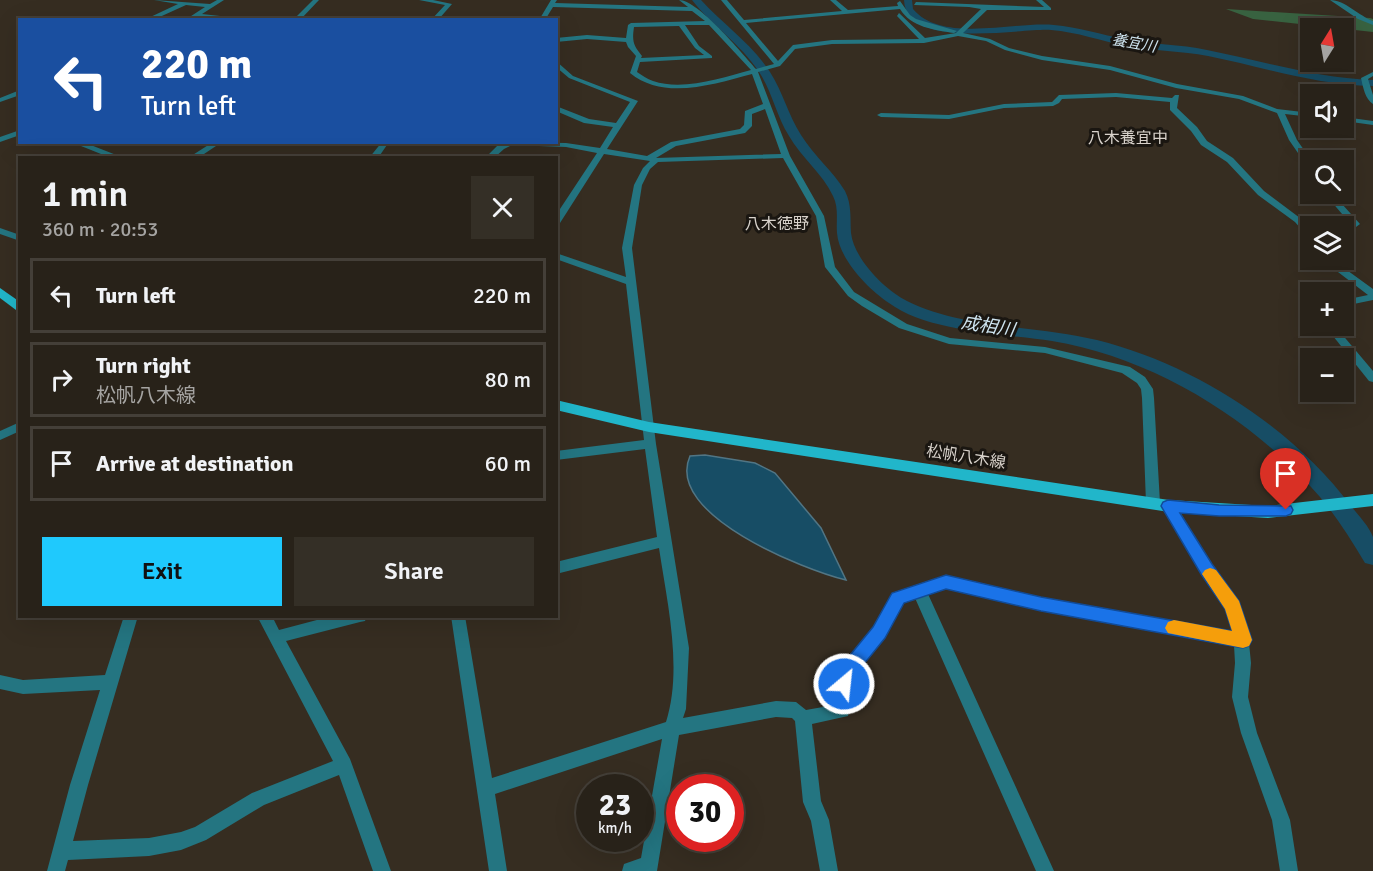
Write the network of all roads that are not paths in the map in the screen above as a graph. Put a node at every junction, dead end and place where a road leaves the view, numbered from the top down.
1 (157, 0) edge
2 (221, 0) edge
3 (316, 0) edge
4 (422, 0) edge
5 (682, 0) edge
6 (724, 0) edge
7 (833, 0) edge
8 (887, 0) edge
9 (1039, 0) edge
10 (1333, 0) edge
11 (901, 2) edge
12 (185, 3) junction
13 (552, 3) edge
14 (211, 6) junction
15 (892, 8) junction
16 (918, 8) edge
17 (985, 8) junction
18 (693, 9) junction
19 (847, 12) junction
20 (195, 15) junction
21 (151, 18) edge
22 (191, 18) edge
23 (230, 18) edge
24 (299, 18) edge
25 (436, 18) edge
26 (543, 18) edge
27 (742, 22) junction
28 (1373, 22) edge
29 (711, 23) junction
30 (681, 24) junction
31 (962, 32) junction
32 (558, 39) edge
33 (629, 40) junction
34 (924, 40) junction
35 (637, 60) junction
36 (558, 65) edge
37 (776, 66) junction
38 (755, 70) junction
39 (1373, 74) edge
40 (1176, 86) junction
41 (1367, 86) edge
42 (18, 93) edge
43 (0, 100) edge
44 (1175, 100) junction
45 (1373, 102) edge
46 (767, 105) junction
47 (558, 109) edge
48 (1280, 111) junction
49 (1300, 114) edge
50 (881, 115) dead end
51 (1354, 120) edge
52 (1373, 123) edge
53 (619, 126) junction
54 (18, 133) edge
55 (0, 140) edge
56 (80, 144) edge
57 (216, 144) edge
58 (384, 144) edge
59 (507, 144) edge
60 (1300, 150) edge
61 (603, 151) junction
62 (114, 156) edge
63 (195, 156) edge
64 (375, 156) edge
65 (492, 156) edge
66 (786, 156) junction
67 (653, 159) junction
68 (1338, 204) edge
69 (558, 220) edge
70 (1298, 220) junction
71 (1300, 222) edge
72 (18, 228) edge
73 (2, 232) edge
74 (18, 237) edge
75 (558, 257) edge
76 (1341, 270) edge
77 (630, 282) junction
78 (1373, 295) edge
79 (2, 299) edge
80 (1354, 300) edge
81 (18, 308) edge
82 (1338, 336) edge
83 (1373, 378) edge
84 (558, 405) edge
85 (18, 427) edge
86 (649, 427) junction
87 (0, 436) edge
88 (650, 444) junction
89 (558, 456) edge
90 (1368, 500) edge
91 (1161, 505) junction
92 (665, 541) junction
93 (558, 568) edge
94 (919, 591) junction
95 (134, 618) edge
96 (265, 618) edge
97 (352, 618) edge
98 (458, 618) edge
99 (276, 637) junction
100 (1243, 640) junction
101 (0, 682) edge
102 (111, 682) junction
103 (802, 718) junction
104 (672, 728) junction
105 (344, 765) junction
106 (486, 788) junction
107 (62, 851) junction
108 (642, 869) edge
109 (56, 871) edge
110 (382, 871) edge
111 (498, 871) edge
112 (829, 871) edge
113 (1045, 871) edge
114 (1289, 871) edge

1 - 12 street
2 - 14 street
3 - 24 street
4 - 25 street
5 - 18 street
6 - 27 street
7 - 19 street
8 - 11 street
9 - 17 street
10 - 28 street
11 - 15 street
11 - 31 street
12 - 14 street
12 - 21 street
13 - 18 street
13 - 26 street
14 - 20 street
15 - 19 street
15 - 34 street
16 - 17 street
16 - 31 street
17 - 31 street
18 - 29 street
19 - 27 street
20 - 22 street
20 - 23 street
27 - 37 street
29 - 30 street
29 - 38 street
30 - 33 street
30 - 35 street
31 - 34 street
31 - 40 street
32 - 33 street
33 - 35 street
34 - 37 street
35 - 38 street
36 - 53 street
37 - 38 street
38 - 46 street
39 - 41 street
40 - 44 street
40 - 48 street
41 - 45 street
42 - 43 street
44 - 50 street
44 - 70 street
46 - 66 street
46 - 67 street
47 - 53 street
48 - 49 street
48 - 60 street
51 - 52 street
53 - 61 street
54 - 55 street
56 - 62 street
57 - 63 street
58 - 64 street
59 - 61 street
59 - 65 street
61 - 67 street
61 - 69 street
66 - 67 street
66 - 91 street
67 - 77 street
68 - 70 street
70 - 71 street
72 - 73 street
73 - 74 street
75 - 77 street
76 - 78 street
77 - 86 street
78 - 80 street
79 - 81 main road
82 - 83 street
84 - 86 main road, 松帆八木線
85 - 87 street
86 - 88 street
86 - 91 main road, 松帆八木線
88 - 89 street
88 - 92 street
90 - 91 main road, 松帆八木線
91 - 100 street
92 - 93 street
92 - 104 street
94 - 100 street
94 - 103 street
94 - 113 street
95 - 102 street
96 - 99 street
97 - 99 street
98 - 106 street
99 - 105 street
100 - 114 street
101 - 102 street
102 - 107 street
103 - 104 street
103 - 112 street
104 - 106 street
104 - 108 street
105 - 107 street
105 - 110 street
106 - 111 street
107 - 109 street

